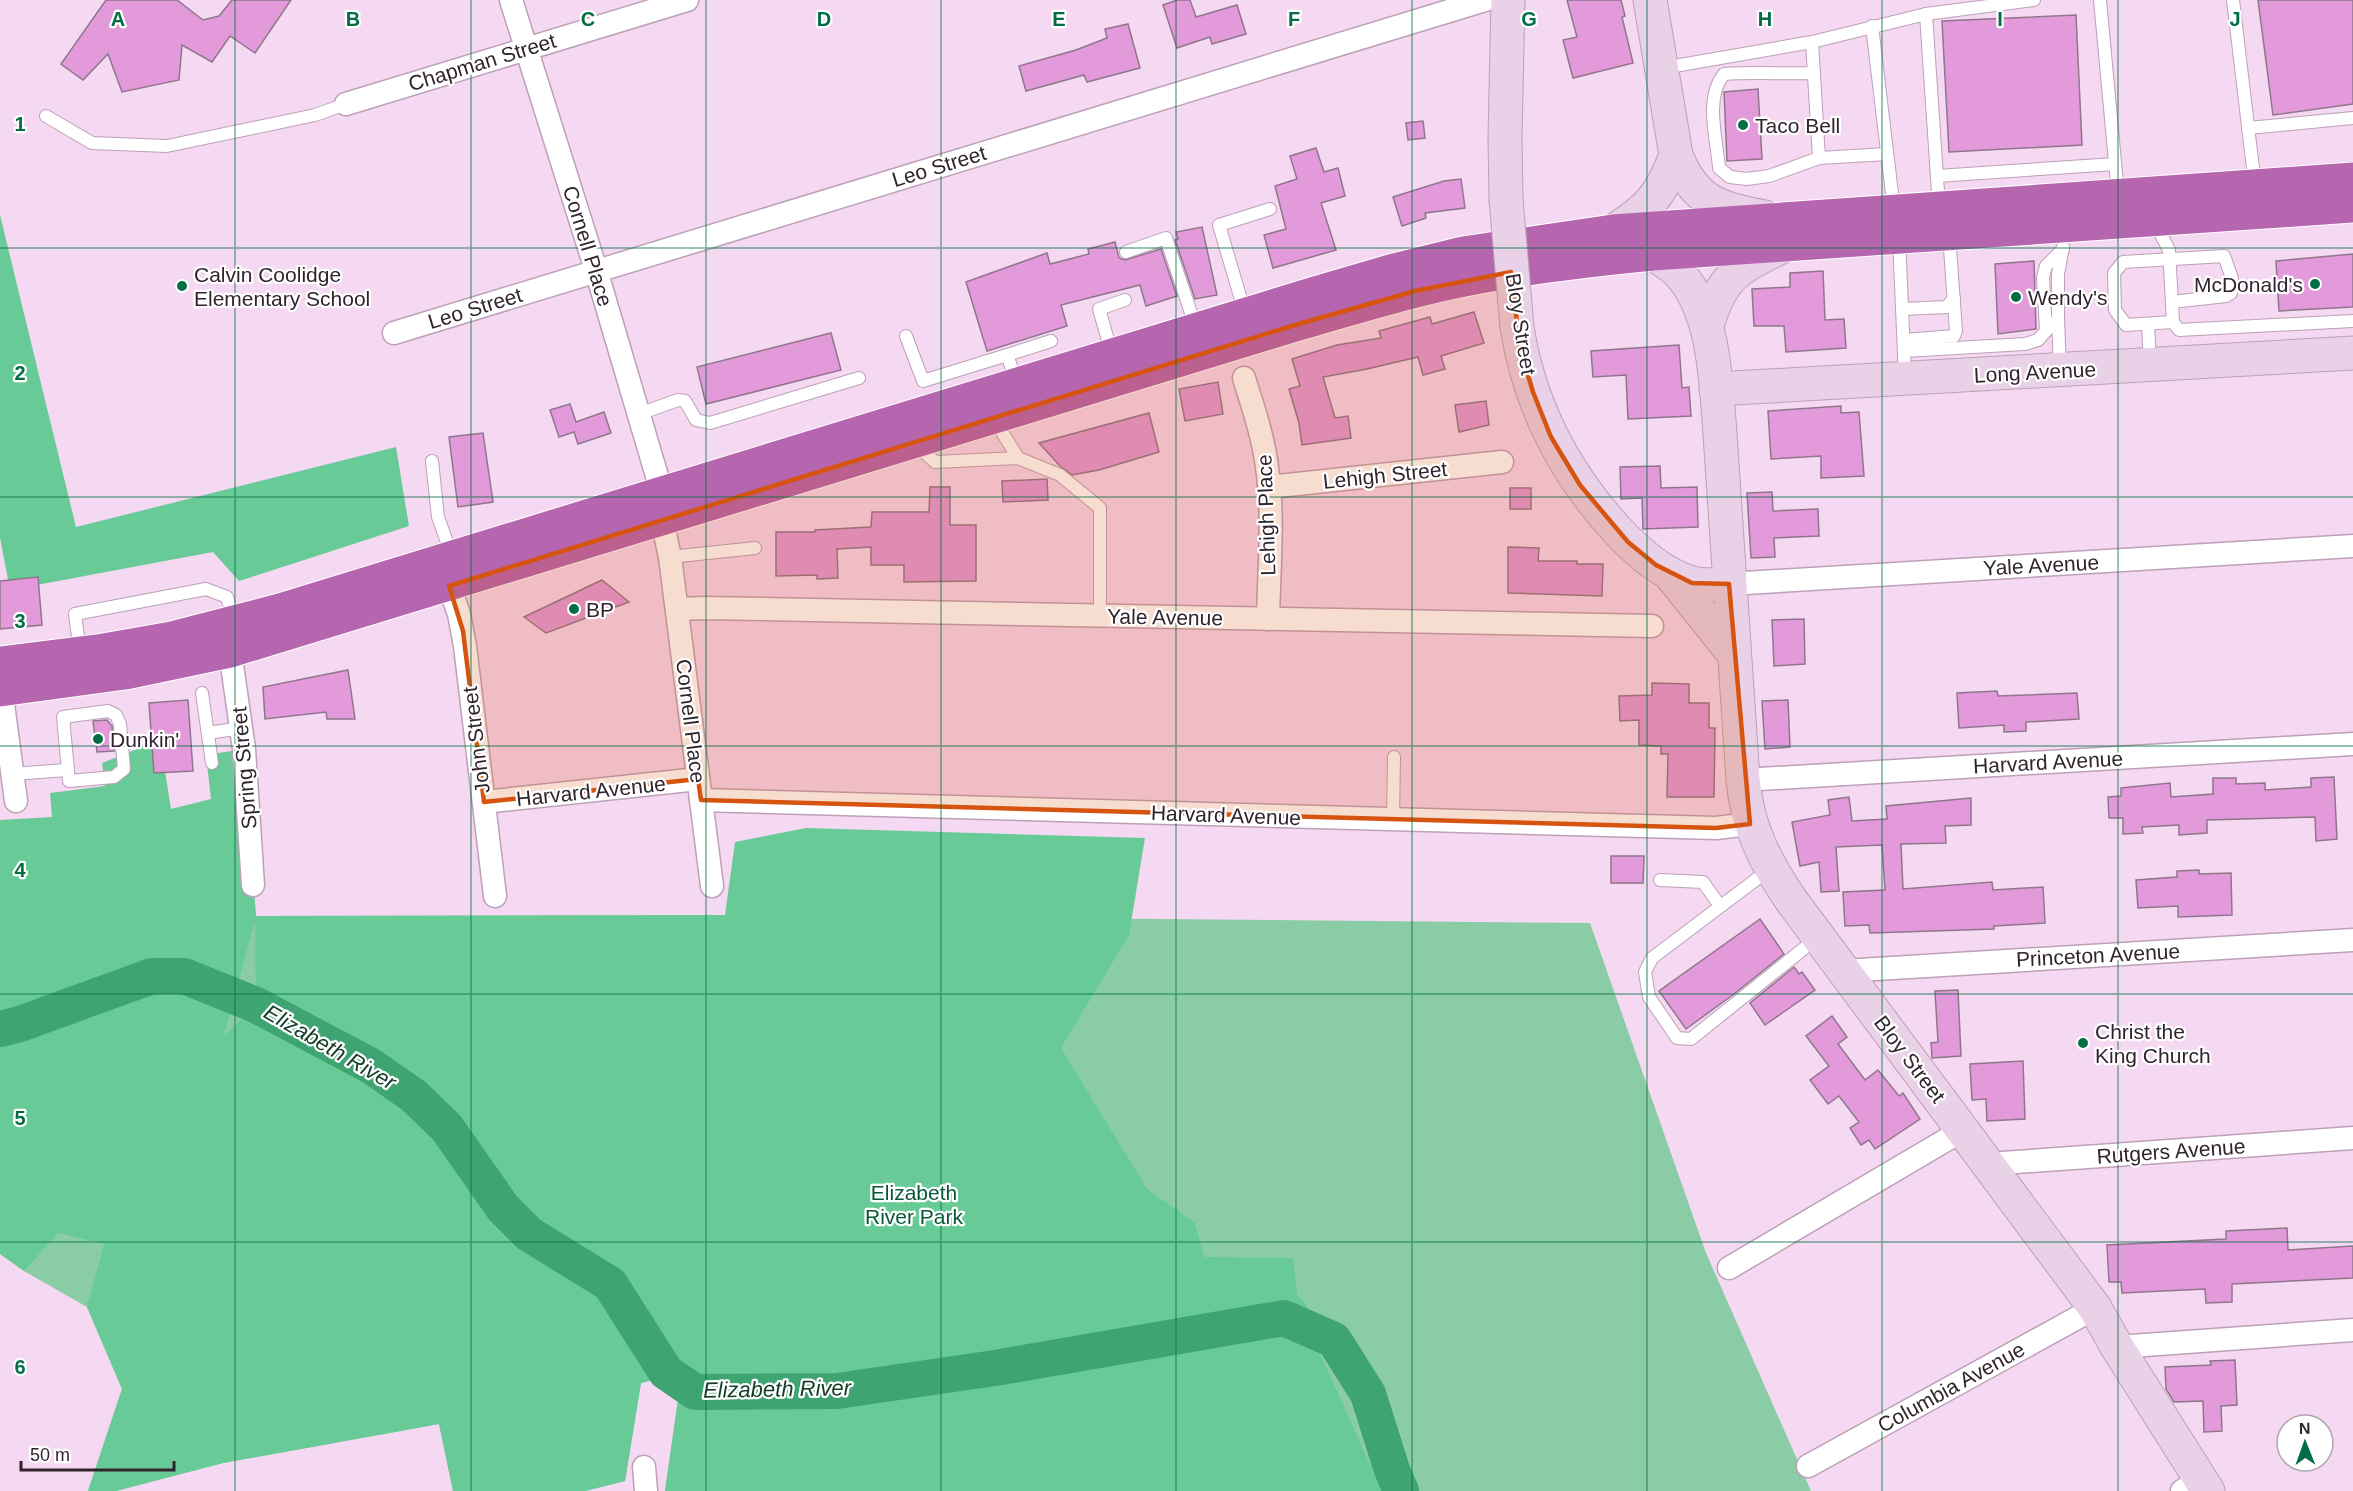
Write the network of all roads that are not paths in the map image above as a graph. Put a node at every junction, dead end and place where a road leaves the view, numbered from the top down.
1 (511, 0) edge
2 (687, 0) edge
3 (1485, 0) edge
4 (1508, 0) edge
5 (1650, 0) edge
6 (2034, 0) edge
7 (2100, 0) edge
8 (2233, 0) edge
9 (1926, 14) junction
10 (1872, 26) junction
11 (1812, 42) junction
12 (526, 49) junction
13 (1662, 68) junction
14 (1814, 73) junction
15 (346, 104) joint
16 (46, 117) dead end
17 (2353, 118) edge
18 (2248, 128) junction
19 (1887, 154) junction
20 (1676, 155) junction
21 (1819, 158) junction
22 (2353, 179) edge
23 (2116, 180) junction
24 (2255, 186) junction
25 (1941, 206) junction
26 (2353, 206) edge
27 (1270, 210) dead end
28 (2154, 219) junction
29 (1897, 224) junction
30 (1613, 231) junction
31 (1784, 232) junction
32 (2064, 237) junction
33 (1126, 252) dead end
34 (1653, 254) junction
35 (2169, 258) junction
36 (596, 270) junction
37 (1954, 298) junction
38 (1125, 300) dead end
39 (2172, 302) junction
40 (1902, 309) junction
41 (1246, 314) junction
42 (2058, 319) junction
43 (2353, 321) edge
44 (2173, 322) junction
45 (2148, 324) junction
46 (1707, 326) junction
47 (1196, 330) junction
48 (2046, 331) junction
49 (394, 333) dead end
50 (906, 336) dead end
51 (1051, 341) dead end
52 (2353, 353) edge
53 (1113, 355) junction
54 (1905, 357) junction
55 (2150, 365) junction
56 (1012, 370) junction
57 (2061, 370) junction
58 (859, 378) dead end
59 (1244, 378) dead end
60 (1716, 389) junction
61 (928, 395) junction
62 (639, 414) junction
63 (994, 419) junction
64 (915, 443) junction
65 (1018, 458) junction
66 (432, 461) dead end
67 (1502, 462) dead end
68 (1269, 487) junction
69 (662, 506) junction
70 (2353, 546) edge
71 (755, 548) dead end
72 (670, 557) junction
73 (451, 571) junction
74 (1670, 573) junction
75 (1729, 584) junction
76 (677, 609) junction
77 (1100, 616) junction
78 (1268, 619) junction
79 (1652, 626) dead end
80 (232, 637) junction
81 (1733, 653) junction
82 (0, 681) edge
83 (202, 693) dead end
84 (241, 728) junction
85 (208, 733) junction
86 (2353, 744) edge
87 (1394, 757) dead end
88 (212, 763) dead end
89 (67, 770) junction
90 (12, 774) junction
91 (1743, 780) junction
92 (699, 790) junction
93 (16, 801) dead end
94 (484, 802) junction
95 (1393, 819) junction
96 (1750, 824) junction
97 (1771, 868) junction
98 (1660, 880) dead end
99 (253, 885) dead end
100 (712, 886) dead end
101 (495, 896) dead end
102 (1720, 906) junction
103 (1818, 937) junction
104 (2353, 940) edge
105 (1843, 971) junction
106 (1962, 1130) junction
107 (2353, 1138) edge
108 (1988, 1164) junction
109 (1729, 1268) dead end
110 (2095, 1308) junction
111 (2353, 1330) edge
112 (2117, 1347) junction
113 (1808, 1466) dead end
114 (644, 1467) dead end
115 (2197, 1487) edge
116 (646, 1491) edge

1 - 12 street, Cornell Place
2 - 12 street, Chapman Street
3 - 36 street, Leo Street
4 - 74 street, Bloy Street, bridge
5 - 13 street
6 - 9 lane
7 - 23 lane
8 - 18 lane
9 - 10 lane
9 - 25 lane
10 - 11 lane
10 - 19 lane
11 - 13 lane
11 - 14 lane
12 - 15 street, Chapman Street
12 - 36 street, Cornell Place
13 - 20 street
14 - 21 lane
14 - 21 lane
15 - 16 lane
17 - 18 lane
18 - 24 lane
19 - 21 lane
19 - 29 lane
20 - 30 street
20 - 31 street
22 - 24 highway
23 - 24 highway
23 - 25 highway
25 - 29 highway
25 - 32 highway
25 - 37 lane
26 - 28 highway
27 - 41 lane
28 - 32 highway
28 - 35 lane
29 - 31 highway
29 - 40 lane
30 - 31 highway
30 - 41 highway
31 - 34 highway
31 - 46 street, Bloy Street
32 - 42 lane
32 - 48 lane
33 - 47 lane
34 - 46 street, Bloy Street
34 - 63 highway
35 - 39 lane
35 - 39 lane
35 - 45 lane
36 - 49 street, Leo Street
36 - 62 street, Cornell Place
37 - 40 lane
37 - 54 lane
38 - 53 lane
39 - 44 lane
40 - 54 lane
41 - 47 highway
42 - 48 lane
42 - 57 lane
43 - 44 lane
44 - 45 lane
45 - 55 lane
46 - 60 street, Bloy Street
47 - 53 highway
48 - 54 lane
50 - 61 lane
51 - 56 lane
52 - 55 street, Long Avenue
53 - 56 highway
54 - 57 street, Long Avenue
54 - 60 street, Long Avenue
55 - 57 street, Long Avenue
56 - 61 highway
58 - 62 lane
59 - 68 street, Lehigh Place
60 - 75 street, Bloy Street
61 - 69 highway
62 - 69 street, Cornell Place
63 - 64 highway
63 - 65 lane
64 - 65 lane
64 - 69 highway
65 - 77 lane
66 - 73 lane
67 - 68 street, Lehigh Street
68 - 78 street, Lehigh Place
69 - 72 street, Cornell Place
69 - 73 highway
70 - 75 street, Yale Avenue
71 - 72 lane
72 - 76 street, Cornell Place
73 - 80 highway
73 - 94 street, John Street
74 - 75 street, Bloy Street
74 - 81 street
75 - 81 street, Bloy Street
76 - 77 street, Yale Avenue
76 - 92 street, Cornell Place
77 - 78 street, Yale Avenue
78 - 79 street, Yale Avenue
80 - 82 highway
80 - 82 highway
80 - 84 street, Spring Street
81 - 91 street, Bloy Street
82 - 90 street
83 - 85 lane
84 - 85 lane
84 - 99 street, Spring Street
85 - 88 lane
86 - 91 street, Harvard Avenue
87 - 95 lane
89 - 89 lane
89 - 90 lane
90 - 93 street
91 - 96 street, Bloy Street
92 - 94 street, Harvard Avenue
92 - 95 street, Harvard Avenue
92 - 100 street, Cornell Place
94 - 101 street, John Street
95 - 96 street, Harvard Avenue
96 - 97 street, Bloy Street
97 - 102 lane
97 - 103 street, Bloy Street
98 - 102 lane
102 - 103 lane
103 - 105 street, Bloy Street
104 - 105 street, Princeton Avenue
105 - 106 street, Bloy Street
106 - 108 street, Bloy Street
106 - 109 street
107 - 108 street, Rutgers Avenue
108 - 110 street, Bloy Street
110 - 112 street, Bloy Street
110 - 113 street, Columbia Avenue
111 - 112 street
112 - 115 street, Bloy Street
114 - 116 street

